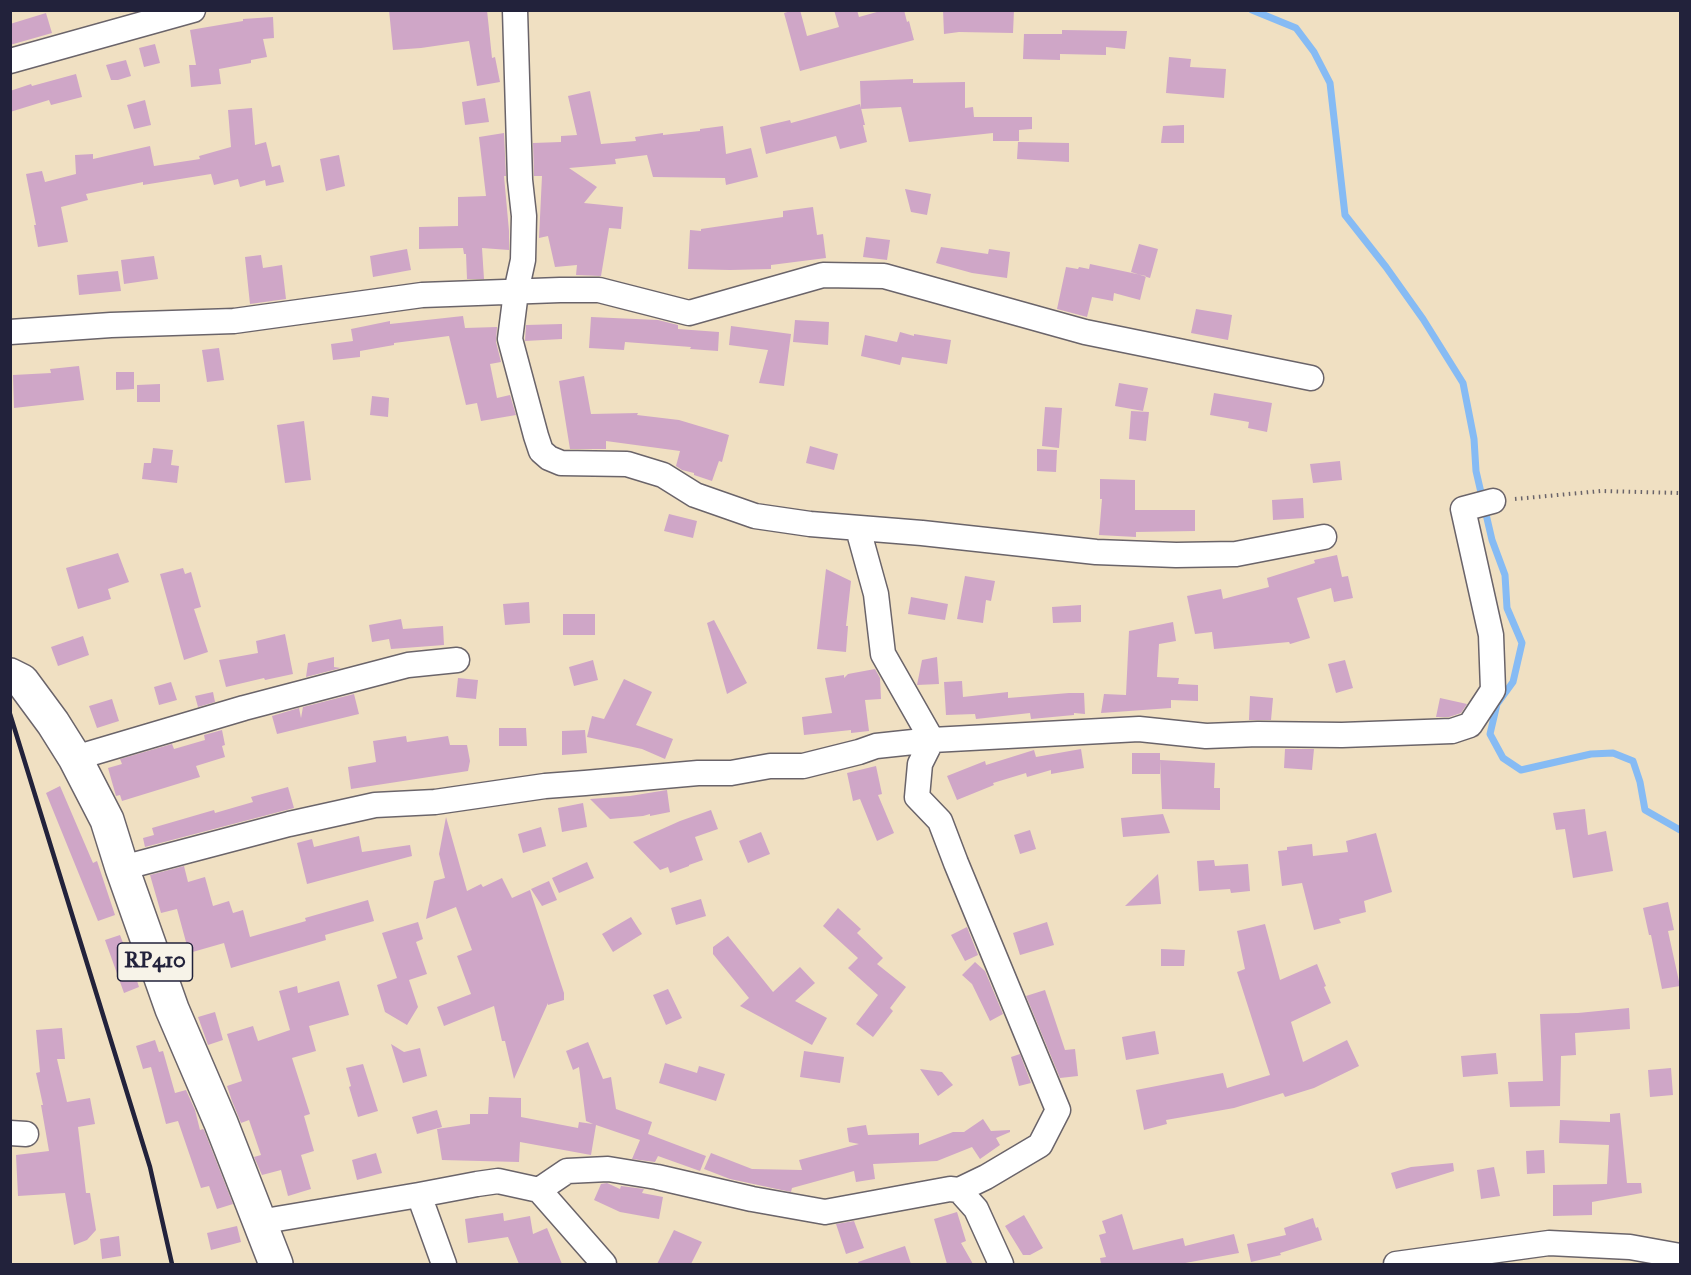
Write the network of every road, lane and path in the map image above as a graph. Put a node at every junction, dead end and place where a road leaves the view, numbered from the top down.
1 (193, 10) edge
2 (515, 10) edge
3 (10, 61) edge
4 (516, 292) junction
5 (10, 332) edge
6 (1311, 378) dead end
7 (1680, 493) edge
8 (1493, 501) joint
9 (858, 529) junction
10 (1324, 537) dead end
11 (457, 660) dead end
12 (10, 675) edge
13 (932, 740) junction
14 (75, 758) junction
15 (122, 868) junction
16 (539, 1190) junction
17 (959, 1190) junction
18 (419, 1195) junction
19 (259, 1222) junction
20 (1680, 1256) edge
21 (276, 1264) edge
22 (444, 1264) edge
23 (604, 1264) edge
24 (1001, 1264) edge
25 (1396, 1264) edge

1 - 3 street
2 - 4 street
4 - 5 street
4 - 6 street
4 - 9 street
7 - 8 path
8 - 13 street
9 - 10 street
9 - 13 street
11 - 14 street
12 - 14 main road, RP410
13 - 15 street
13 - 17 street
14 - 15 main road, RP410
15 - 19 main road, RP410
16 - 17 street
16 - 18 street
16 - 23 street
17 - 24 street
18 - 19 street
18 - 22 street
19 - 21 main road, RP410
20 - 25 street

